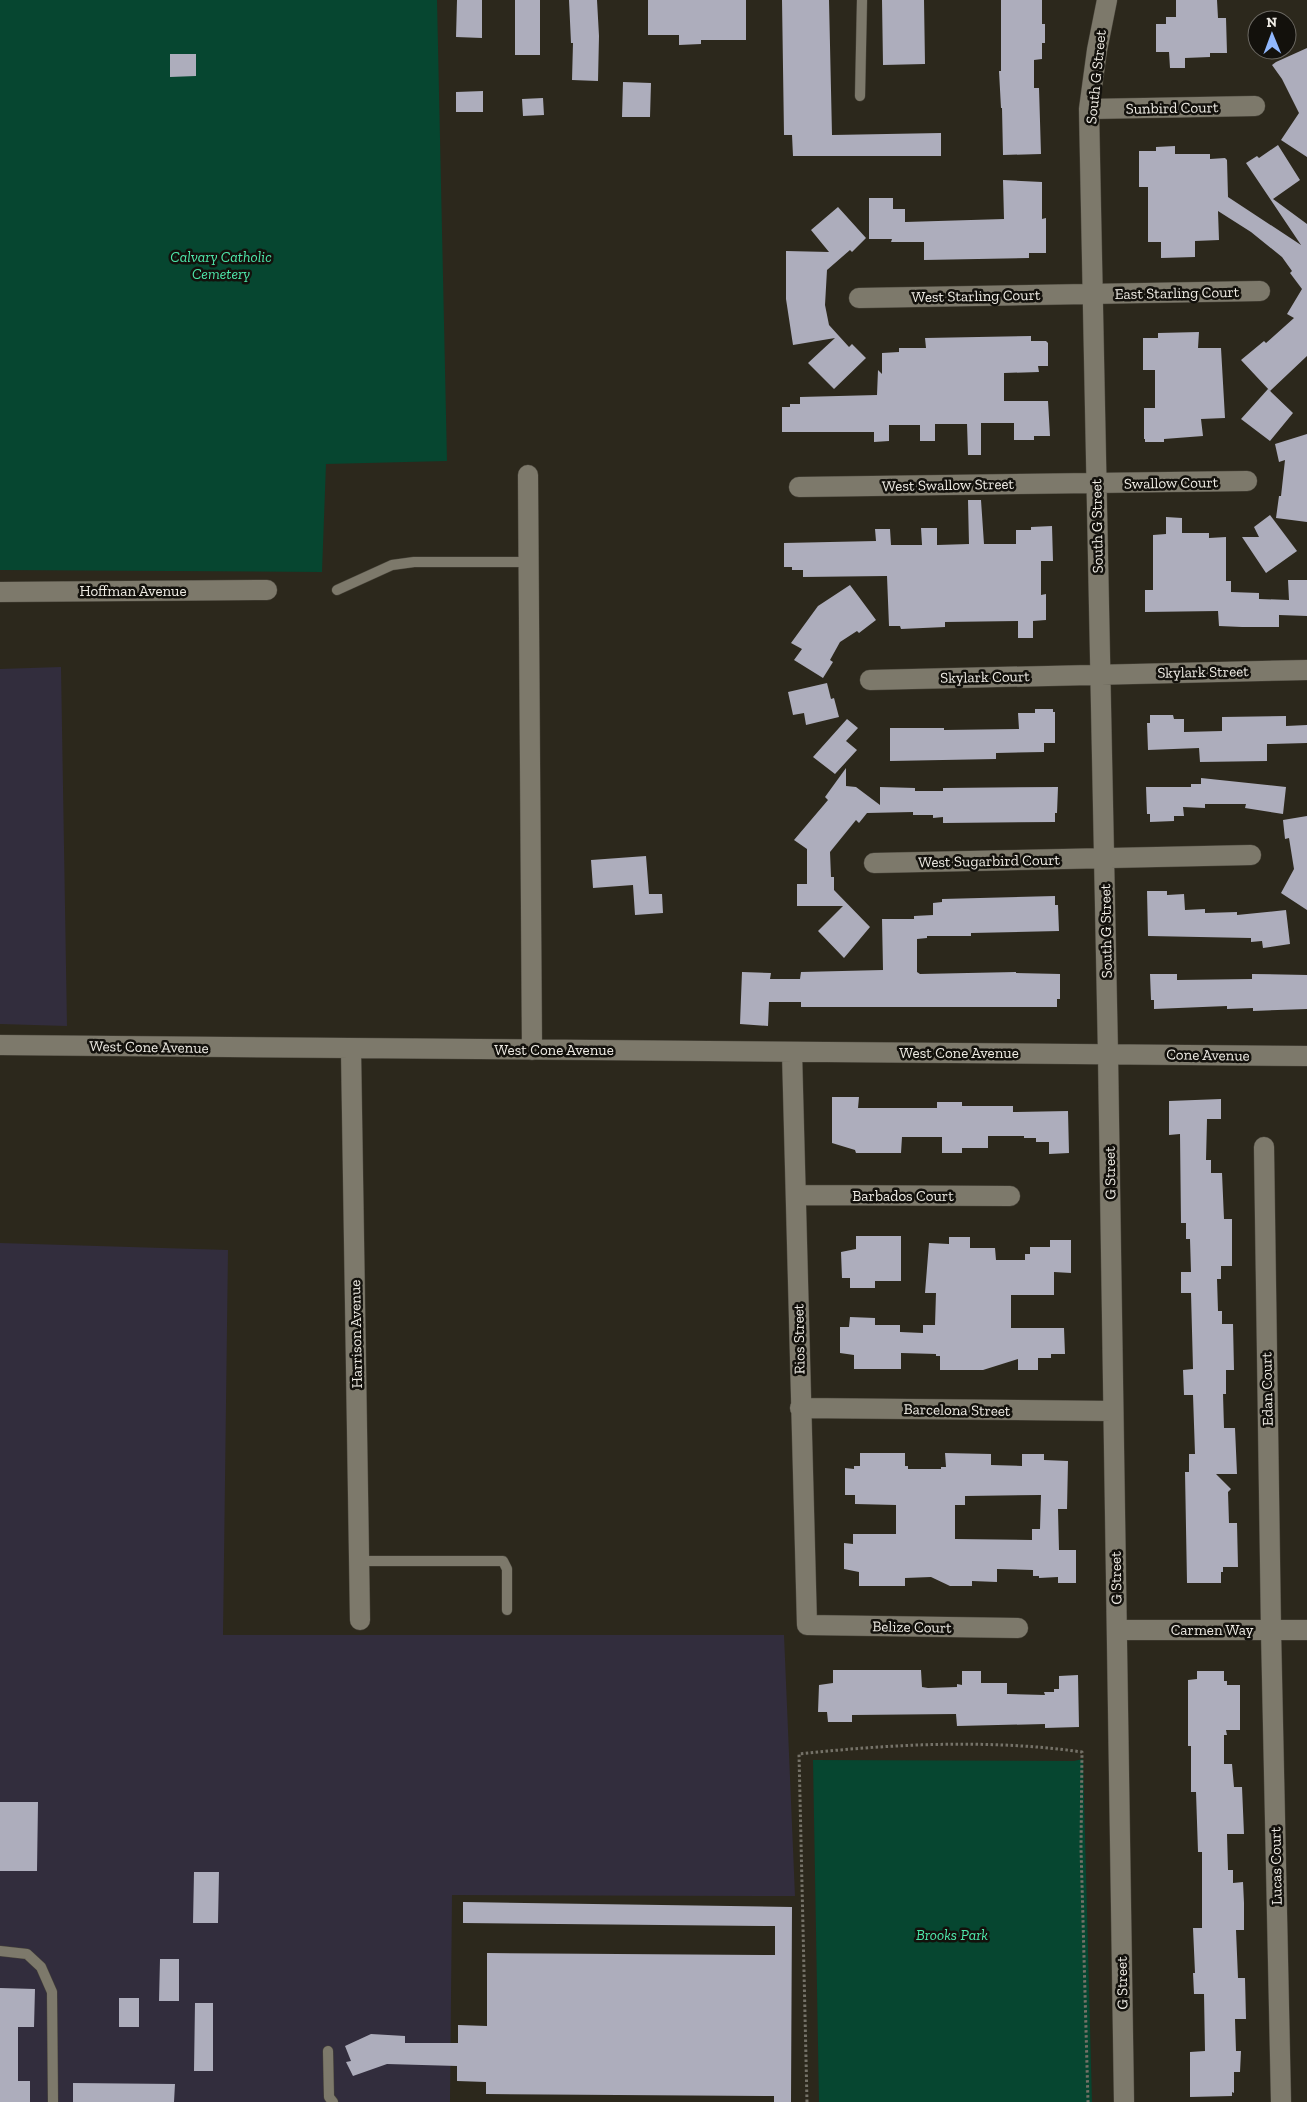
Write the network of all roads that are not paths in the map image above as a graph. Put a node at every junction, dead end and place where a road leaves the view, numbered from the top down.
1 (862, 0) edge
2 (1107, 0) edge
3 (860, 96) dead end
4 (1255, 106) dead end
5 (1089, 109) junction
6 (1260, 291) dead end
7 (1093, 294) junction
8 (859, 298) dead end
9 (528, 475) dead end
10 (1246, 482) dead end
11 (1096, 484) junction
12 (799, 487) dead end
13 (529, 562) junction
14 (267, 590) dead end
15 (337, 590) dead end
16 (0, 592) edge
17 (1307, 670) edge
18 (1100, 674) junction
19 (870, 680) dead end
20 (1251, 855) dead end
21 (1104, 859) junction
22 (874, 863) dead end
23 (0, 1045) edge
24 (351, 1049) junction
25 (532, 1050) junction
26 (792, 1052) junction
27 (1108, 1054) junction
28 (1307, 1056) edge
29 (1264, 1147) dead end
30 (796, 1195) junction
31 (1010, 1196) dead end
32 (800, 1408) junction
33 (1113, 1411) junction
34 (359, 1561) junction
35 (507, 1610) dead end
36 (360, 1620) dead end
37 (807, 1626) joint
38 (1018, 1628) dead end
39 (1117, 1630) junction
40 (1271, 1630) junction
41 (1307, 1630) edge
42 (0, 1951) edge
43 (328, 2051) dead end
44 (52, 2102) edge
45 (333, 2102) edge
46 (1124, 2102) edge
47 (1280, 2102) edge

1 - 3 lane
2 - 5 street, South G Street
4 - 5 street, Sunbird Court
5 - 7 street, South G Street
6 - 7 street, East Starling Court
7 - 8 street, West Starling Court
7 - 11 street, South G Street
9 - 13 street
10 - 11 street, Swallow Court
11 - 12 street, West Swallow Street
11 - 18 street, South G Street
13 - 15 lane
13 - 25 street
14 - 16 street, Hoffman Avenue
17 - 18 street, Skylark Street
18 - 19 street, Skylark Court
18 - 21 street, South G Street
20 - 21 street, West Sugarbird Court
21 - 22 street, West Sugarbird Court
21 - 27 street, South G Street
23 - 24 street, West Cone Avenue
24 - 25 street, West Cone Avenue
24 - 34 street, Harrison Avenue
25 - 26 street, West Cone Avenue
26 - 27 street, West Cone Avenue
26 - 30 street, Rios Street
27 - 28 street, Cone Avenue
27 - 33 street, G Street
29 - 40 street, Edan Court
30 - 31 street, Barbados Court
30 - 32 street, Rios Street
32 - 33 street, Barcelona Street
32 - 37 street, Rios Street
33 - 39 street, G Street
34 - 35 lane
34 - 36 street, Harrison Avenue
37 - 38 street, Belize Court
39 - 40 street, Carmen Way
39 - 46 street, G Street
40 - 41 street, Carmen Way
40 - 47 street, Lucas Court
42 - 44 lane
43 - 45 lane

